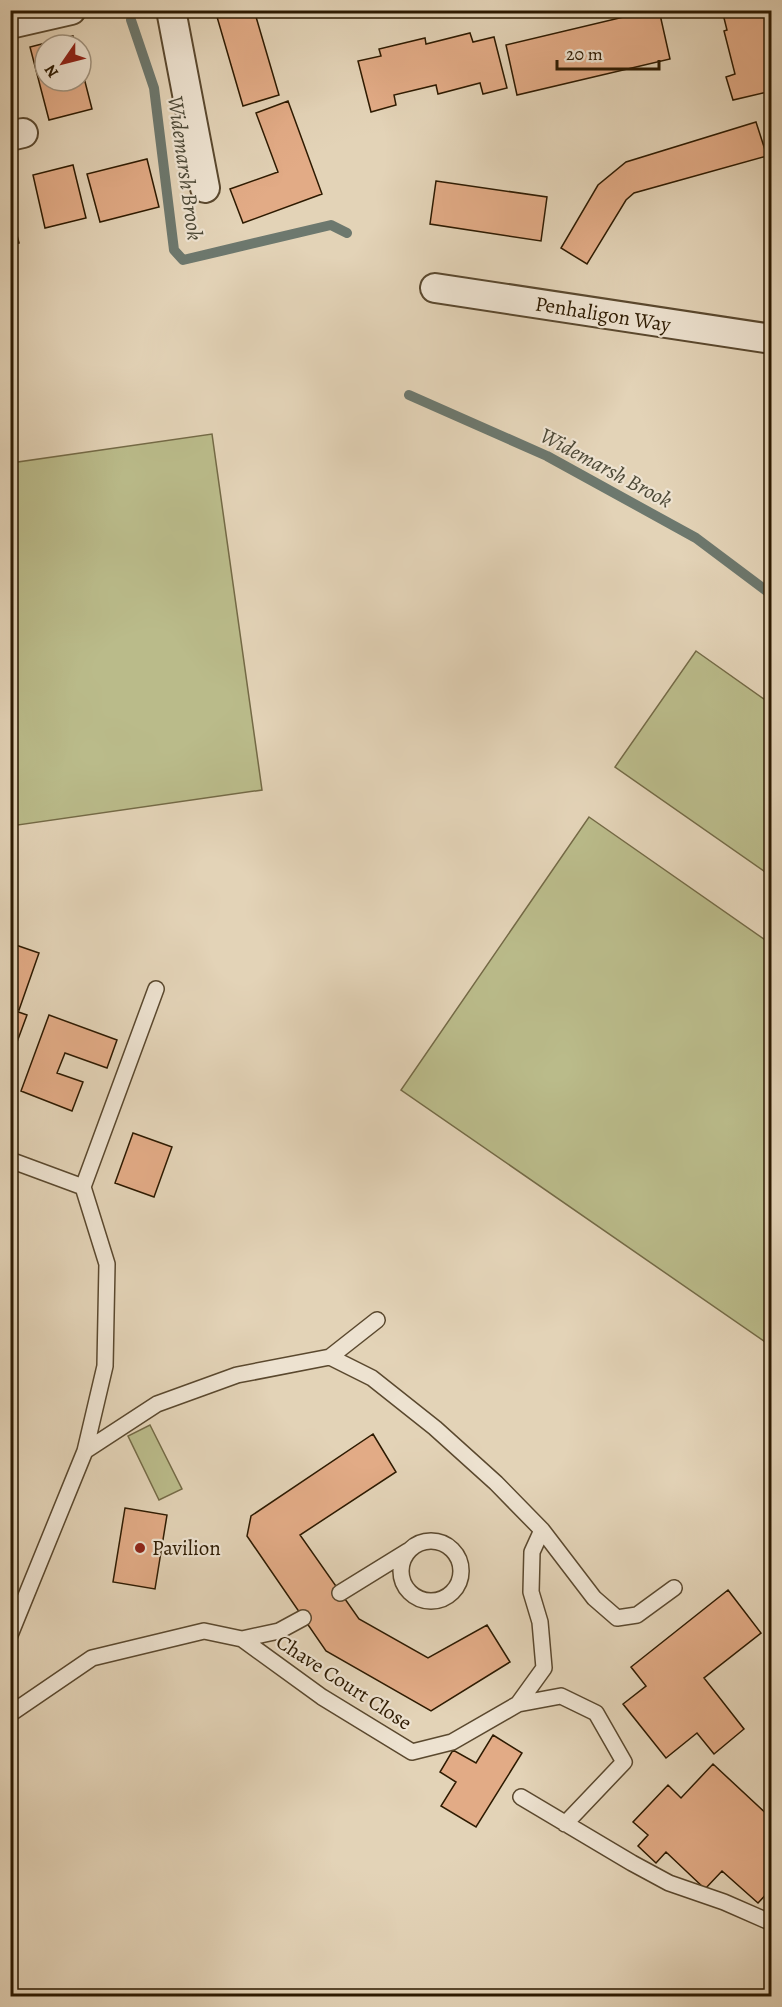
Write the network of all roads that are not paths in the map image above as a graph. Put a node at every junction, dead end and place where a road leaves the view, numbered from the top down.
1 (70, 10) edge
2 (171, 10) edge
3 (10, 24) edge
4 (205, 188) dead end
5 (435, 288) dead end
6 (771, 339) edge
7 (156, 989) dead end
8 (10, 1160) edge
9 (83, 1187) junction
10 (377, 1320) dead end
11 (330, 1357) junction
12 (85, 1451) junction
13 (542, 1530) junction
14 (408, 1551) junction
15 (674, 1588) dead end
16 (340, 1593) dead end
17 (303, 1618) dead end
18 (10, 1635) edge
19 (242, 1640) junction
20 (518, 1704) junction
21 (10, 1714) edge
22 (521, 1797) dead end
23 (565, 1824) junction
24 (771, 1923) edge

1 - 3 street
2 - 4 street
5 - 6 street, Penhaligon Way
7 - 9 lane
8 - 9 lane
9 - 12 lane
10 - 11 lane
11 - 12 lane
11 - 13 lane
12 - 18 lane
13 - 15 lane
13 - 20 lane, Chave Court Close
14 - 14 lane
14 - 16 lane
17 - 19 lane
19 - 20 lane, Chave Court Close
19 - 21 lane, Chave Court Close
20 - 23 lane
22 - 23 lane
23 - 24 lane

